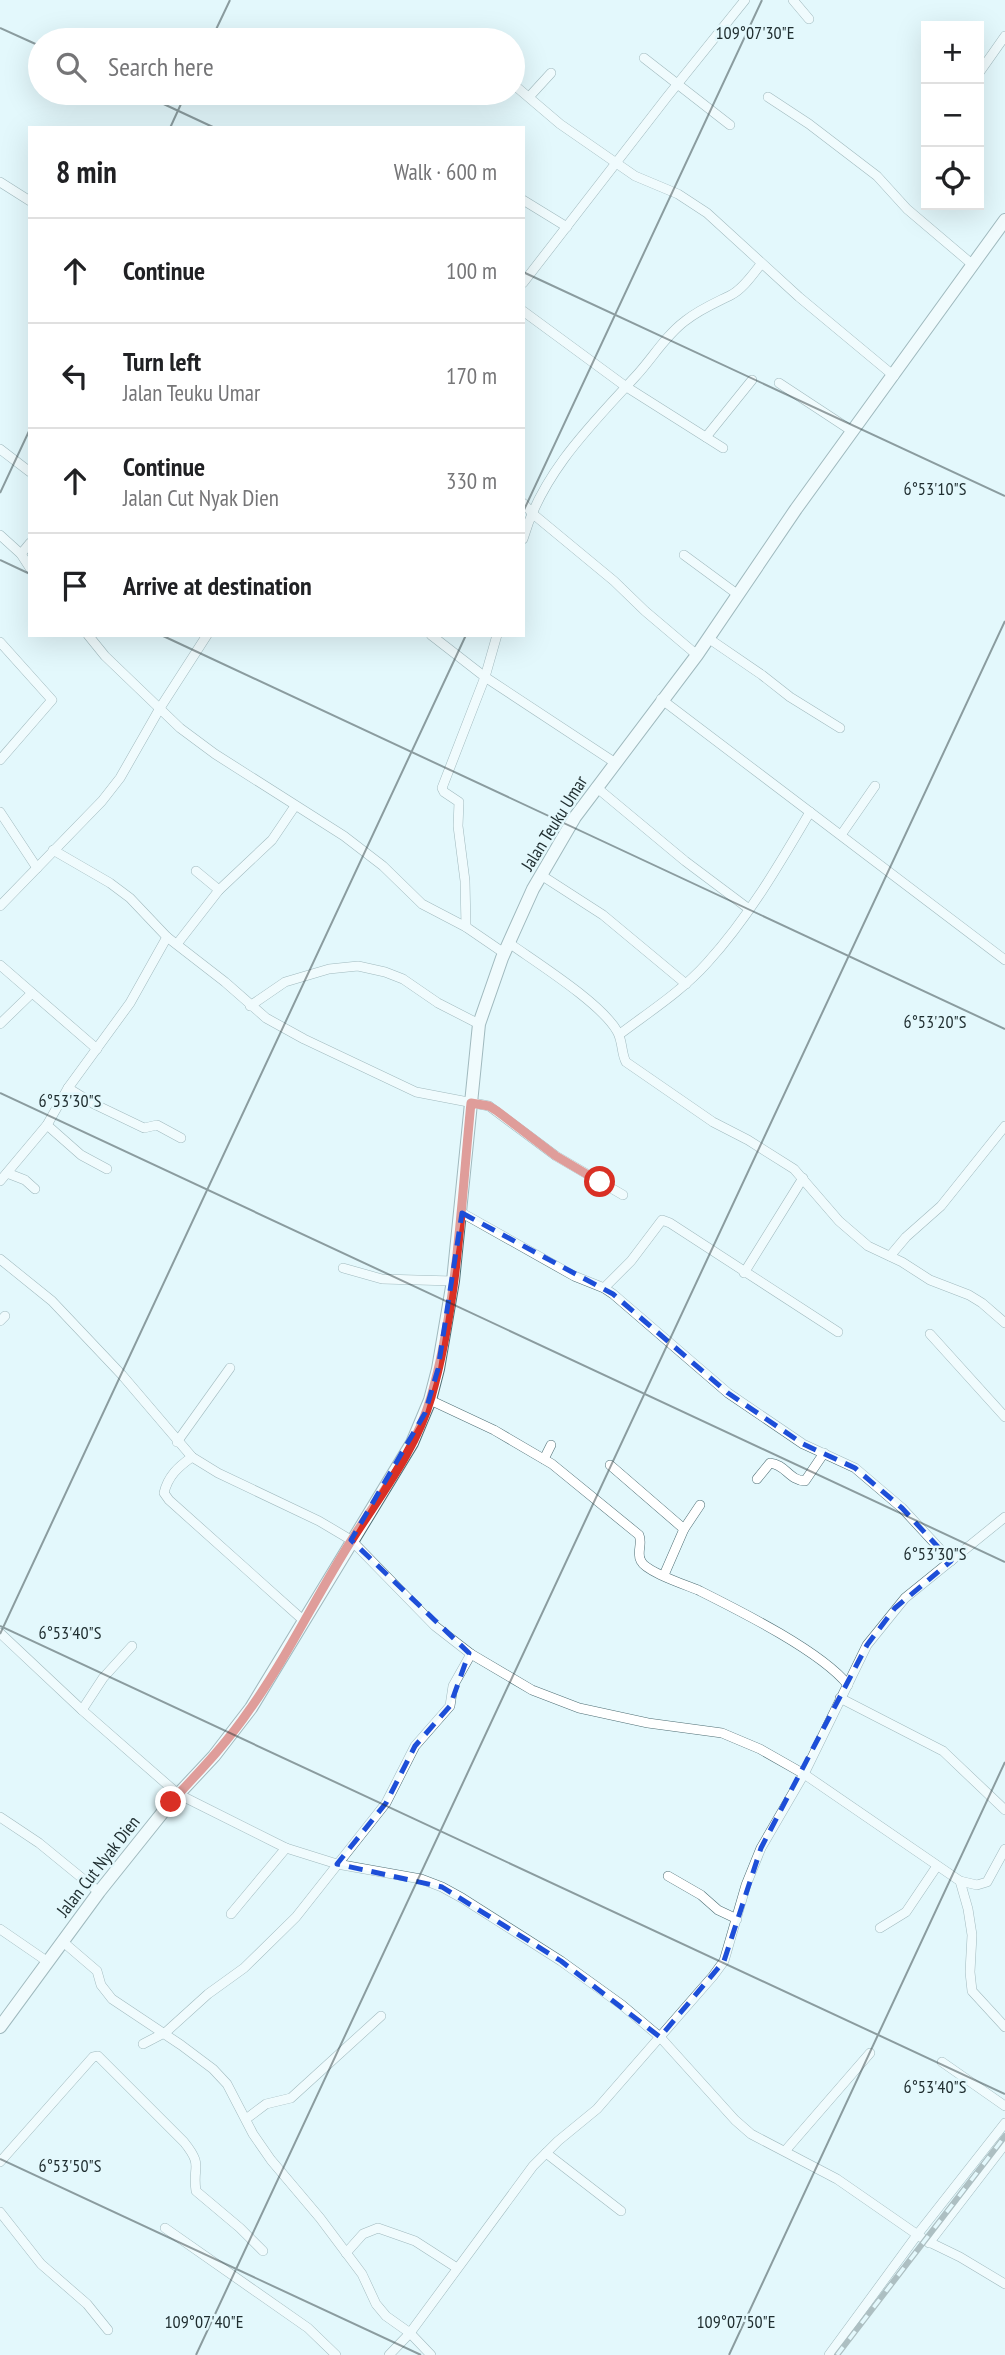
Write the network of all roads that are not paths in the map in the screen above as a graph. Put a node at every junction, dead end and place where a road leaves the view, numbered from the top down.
1 (746, 0) edge
2 (793, 0) edge
3 (809, 19) dead end
4 (1005, 36) edge
5 (644, 58) dead end
6 (984, 65) edge
7 (551, 73) dead end
8 (677, 85) junction
9 (525, 94) edge
10 (529, 97) junction
11 (768, 97) dead end
12 (730, 125) dead end
13 (617, 162) junction
14 (0, 182) edge
15 (28, 200) edge
16 (525, 201) edge
17 (1005, 220) edge
18 (567, 227) junction
19 (761, 264) junction
20 (972, 265) junction
21 (525, 280) edge
22 (525, 312) edge
23 (894, 376) junction
24 (752, 380) dead end
25 (779, 383) dead end
26 (625, 386) junction
27 (852, 431) junction
28 (706, 437) junction
29 (723, 448) dead end
30 (0, 449) edge
31 (28, 470) edge
32 (525, 505) edge
33 (533, 514) junction
34 (525, 534) edge
35 (0, 535) edge
36 (28, 545) edge
37 (21, 554) junction
38 (684, 555) dead end
39 (28, 565) edge
40 (737, 594) junction
41 (90, 637) edge
42 (206, 637) edge
43 (434, 637) edge
44 (496, 637) edge
45 (708, 638) junction
46 (0, 642) edge
47 (697, 655) junction
48 (485, 677) junction
49 (661, 699) junction
50 (160, 708) junction
51 (840, 728) dead end
52 (0, 760) edge
53 (614, 762) junction
54 (875, 786) dead end
55 (596, 787) junction
56 (295, 806) junction
57 (0, 812) edge
58 (810, 812) junction
59 (841, 835) junction
60 (53, 850) junction
61 (37, 868) junction
62 (196, 871) dead end
63 (541, 875) junction
64 (219, 890) junction
65 (0, 906) edge
66 (749, 909) junction
67 (466, 928) junction
68 (167, 937) junction
69 (177, 944) junction
70 (507, 948) junction
71 (1005, 960) edge
72 (0, 965) edge
73 (686, 984) junction
74 (32, 993) junction
75 (250, 1006) junction
76 (0, 1024) edge
77 (480, 1024) junction
78 (620, 1034) junction
79 (97, 1049) junction
80 (68, 1087) junction
81 (471, 1103) junction
82 (47, 1125) junction
83 (1005, 1126) edge
84 (181, 1138) dead end
85 (107, 1170) dead end
86 (7, 1173) junction
87 (803, 1178) junction
88 (0, 1181) edge
89 (35, 1189) dead end
90 (623, 1195) dead end
91 (461, 1213) junction
92 (890, 1256) junction
93 (0, 1259) edge
94 (343, 1268) dead end
95 (744, 1273) junction
96 (453, 1281) junction
97 (604, 1288) junction
98 (1005, 1323) edge
99 (838, 1332) dead end
100 (930, 1334) dead end
101 (230, 1368) dead end
102 (438, 1369) joint
103 (430, 1400) junction
104 (1005, 1417) edge
105 (177, 1442) junction
106 (551, 1445) dead end
107 (824, 1453) junction
108 (192, 1457) junction
109 (544, 1459) junction
110 (610, 1465) dead end
111 (757, 1479) dead end
112 (700, 1505) dead end
113 (1005, 1517) edge
114 (684, 1529) junction
115 (351, 1541) junction
116 (951, 1561) junction
117 (664, 1575) junction
118 (303, 1620) junction
119 (0, 1633) edge
120 (132, 1646) dead end
121 (471, 1654) junction
122 (848, 1685) junction
123 (840, 1698) junction
124 (82, 1710) junction
125 (804, 1774) junction
126 (178, 1794) junction
127 (1005, 1810) edge
128 (0, 1817) edge
129 (286, 1848) junction
130 (1005, 1849) edge
131 (337, 1864) junction
132 (937, 1866) junction
133 (668, 1876) dead end
134 (960, 1881) junction
135 (99, 1892) junction
136 (231, 1914) dead end
137 (737, 1919) junction
138 (880, 1928) dead end
139 (0, 1929) edge
140 (62, 1941) junction
141 (48, 1962) junction
142 (381, 2016) dead end
143 (0, 2027) edge
144 (1005, 2027) edge
145 (163, 2034) junction
146 (660, 2037) junction
147 (143, 2043) dead end
148 (870, 2053) dead end
149 (942, 2062) dead end
150 (1005, 2106) edge
151 (246, 2119) junction
152 (1005, 2123) edge
153 (1005, 2144) edge
154 (785, 2151) junction
155 (545, 2153) junction
156 (0, 2162) edge
157 (621, 2211) dead end
158 (0, 2212) edge
159 (165, 2228) dead end
160 (917, 2235) junction
161 (929, 2243) junction
162 (263, 2251) dead end
163 (346, 2253) junction
164 (457, 2268) junction
165 (1005, 2284) edge
166 (107, 2330) dead end
167 (410, 2333) junction
168 (336, 2355) edge
169 (389, 2355) edge
170 (431, 2355) edge
171 (829, 2355) edge

1 - 8 street
2 - 3 street
4 - 6 street
5 - 8 street
7 - 10 street
8 - 12 street
8 - 13 street
9 - 10 street
10 - 13 street
11 - 20 street
13 - 18 street
13 - 19 street
14 - 15 street
16 - 18 street
17 - 20 main road, Jalan Teuku Umar
18 - 21 street
19 - 23 street
19 - 26 street
20 - 23 main road, Jalan Teuku Umar
22 - 26 street
23 - 27 main road, Jalan Teuku Umar
24 - 28 street
25 - 27 street
26 - 28 street
26 - 33 street
27 - 40 main road, Jalan Teuku Umar
28 - 29 street
30 - 31 street
32 - 33 street
33 - 34 street
33 - 47 street
35 - 37 street
36 - 37 street
37 - 39 street
38 - 40 street
40 - 45 main road, Jalan Teuku Umar
41 - 50 street
42 - 50 street
43 - 48 street
44 - 48 street
45 - 47 main road, Jalan Teuku Umar
45 - 51 street
46 - 52 street
47 - 49 main road, Jalan Teuku Umar
48 - 53 street
48 - 67 street
49 - 53 main road, Jalan Teuku Umar
49 - 58 street
50 - 56 street
50 - 60 street
53 - 55 main road, Jalan Teuku Umar
54 - 59 street
55 - 63 main road, Jalan Teuku Umar
55 - 66 street
56 - 64 street
56 - 67 street
57 - 61 street
58 - 59 street
58 - 66 street
59 - 71 street
60 - 61 street
60 - 68 street
61 - 65 street
62 - 64 street
63 - 70 main road, Jalan Teuku Umar
63 - 73 street
64 - 69 street
66 - 73 street
67 - 70 street
68 - 69 street
68 - 79 street
69 - 75 street
70 - 77 main road, Jalan Teuku Umar
70 - 78 street
72 - 74 street
73 - 78 street
74 - 76 street
74 - 79 street
75 - 77 street
75 - 81 street
77 - 81 main road, Jalan Teuku Umar
78 - 87 street
79 - 80 street
80 - 82 street
80 - 84 street
81 - 90 street
81 - 91 main road, Jalan Teuku Umar
82 - 85 street
82 - 86 street
83 - 92 street
86 - 88 street
86 - 89 street
87 - 92 street
87 - 95 street
91 - 96 main road, Jalan Teuku Umar
91 - 97 street
92 - 98 street
93 - 105 street
94 - 96 street
95 - 97 street
95 - 99 street
96 - 102 main road, Jalan Teuku Umar
97 - 107 street
100 - 104 street
101 - 105 street
102 - 103 main road, Jalan Cut Nyak Dien
103 - 109 street
103 - 115 main road, Jalan Cut Nyak Dien
105 - 108 street
106 - 109 street
107 - 111 street
107 - 116 street
108 - 115 street
108 - 118 street
109 - 117 street
110 - 114 street
112 - 114 street
113 - 116 street
114 - 117 street
115 - 118 main road, Jalan Cut Nyak Dien
115 - 121 street
116 - 122 street
117 - 122 street
118 - 126 main road, Jalan Cut Nyak Dien
119 - 124 street
120 - 124 street
121 - 125 street
121 - 131 street
122 - 123 street
123 - 125 street
123 - 127 street
124 - 126 street
125 - 132 street
125 - 137 street
126 - 129 street
126 - 135 main road, Jalan Cut Nyak Dien
128 - 135 street
129 - 131 street
129 - 136 street
130 - 134 street
131 - 145 street
131 - 146 street
132 - 134 street
132 - 138 street
133 - 137 street
134 - 144 street
135 - 140 main road, Jalan Cut Nyak Dien
137 - 146 street
139 - 141 street
140 - 141 main road, Jalan Cut Nyak Dien
140 - 145 street
141 - 143 main road, Jalan Cut Nyak Dien
142 - 151 street
145 - 147 street
145 - 151 street
146 - 154 street
146 - 155 street
148 - 154 street
149 - 150 street
151 - 163 street
152 - 160 street
153 - 161 street
154 - 160 street
155 - 157 street
155 - 164 street
156 - 162 street
158 - 166 street
159 - 168 street
160 - 161 street
160 - 171 street
161 - 165 street
163 - 164 street
163 - 167 street
164 - 167 street
167 - 169 street
167 - 170 street

